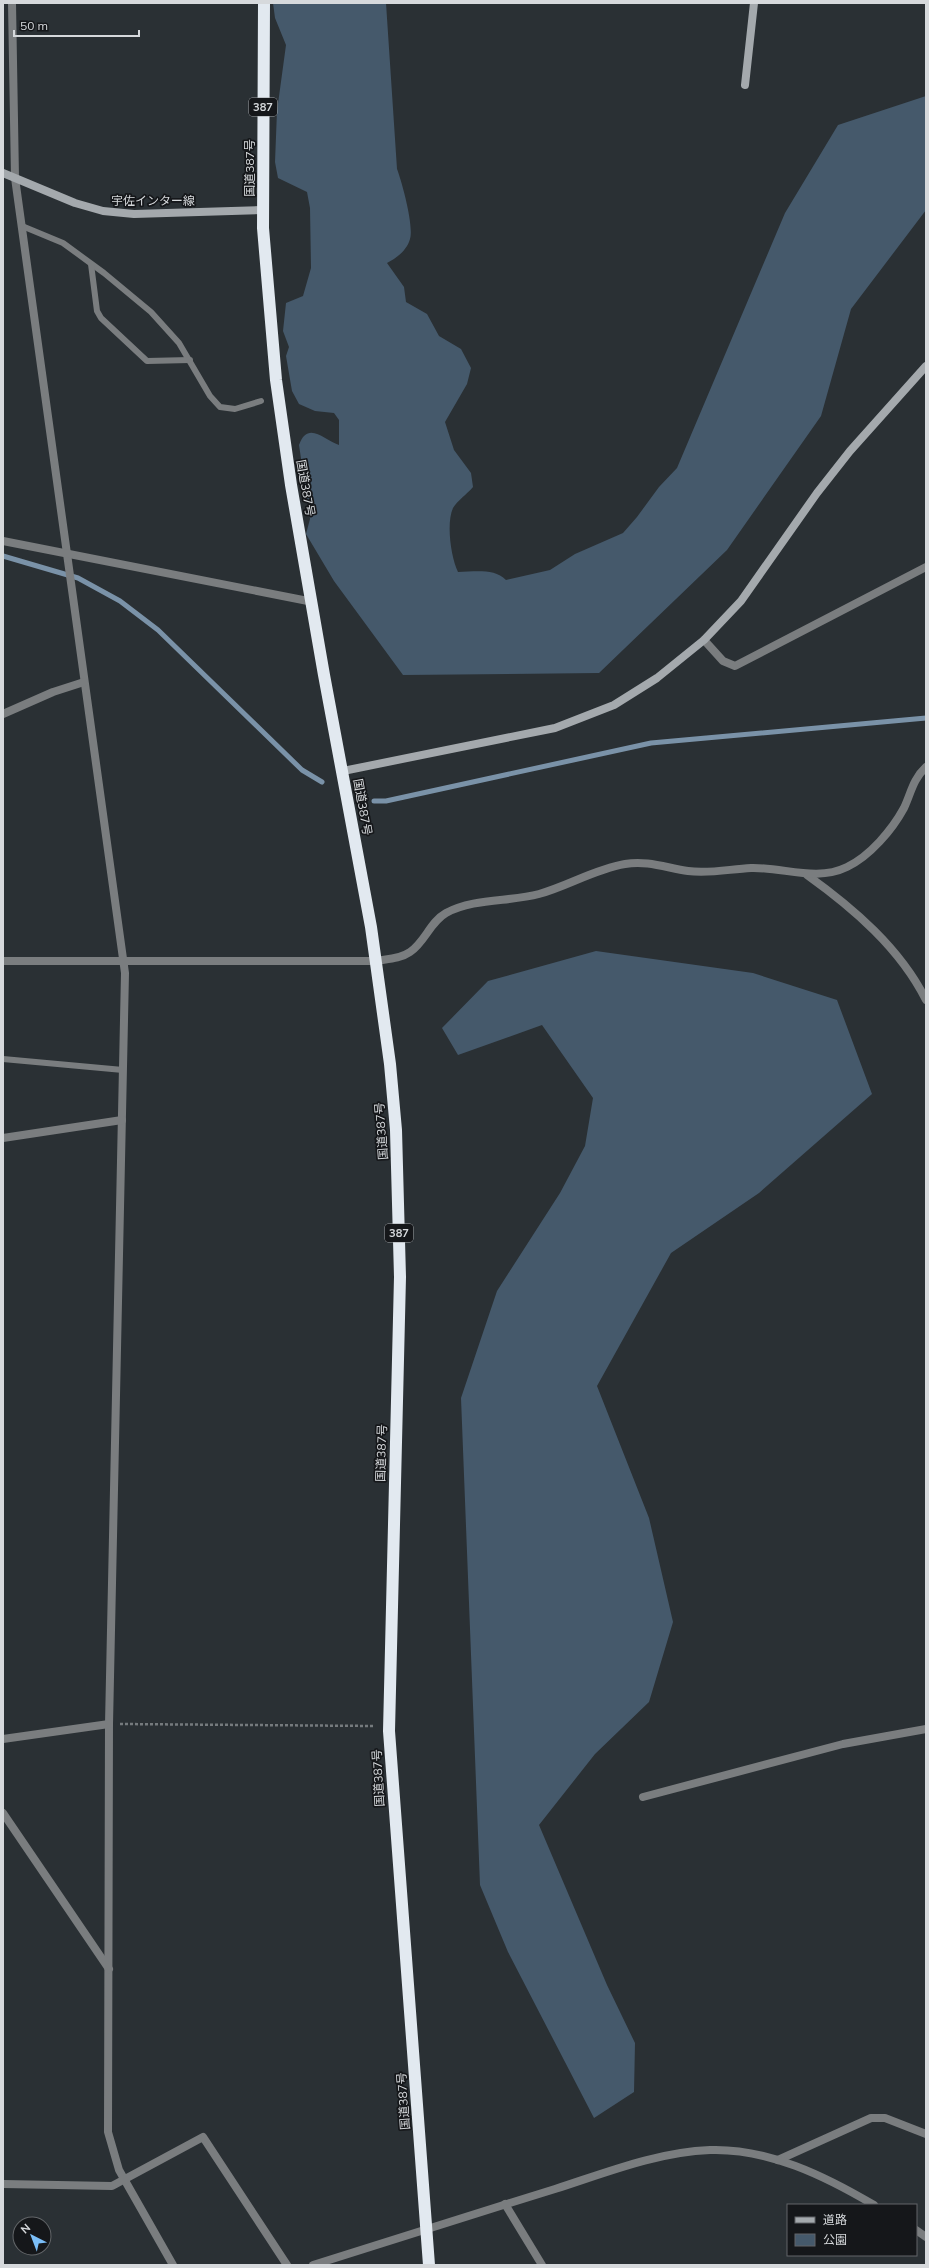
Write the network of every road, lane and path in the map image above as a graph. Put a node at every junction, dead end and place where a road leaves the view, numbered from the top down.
1 (12, 3) edge
2 (264, 3) edge
3 (754, 3) edge
4 (745, 85) dead end
5 (3, 173) edge
6 (16, 178) junction
7 (262, 210) junction
8 (22, 226) junction
9 (91, 264) junction
10 (190, 360) junction
11 (926, 366) edge
12 (261, 401) dead end
13 (3, 542) edge
14 (67, 553) junction
15 (926, 567) edge
16 (313, 602) junction
17 (704, 640) junction
18 (84, 682) junction
19 (3, 714) edge
20 (926, 767) edge
21 (343, 771) junction
22 (806, 874) junction
23 (3, 961) edge
24 (124, 961) junction
25 (376, 961) junction
26 (926, 1000) edge
27 (3, 1059) edge
28 (123, 1070) junction
29 (122, 1120) junction
30 (3, 1138) edge
31 (109, 1724) junction
32 (389, 1726) junction
33 (926, 1729) edge
34 (3, 1739) edge
35 (643, 1798) dead end
36 (3, 1813) edge
37 (109, 1968) junction
38 (926, 2134) edge
39 (778, 2160) junction
40 (124, 2180) junction
41 (3, 2184) edge
42 (506, 2204) junction
43 (872, 2204) edge
44 (426, 2229) junction
45 (917, 2231) edge
46 (926, 2237) edge
47 (173, 2265) edge
48 (287, 2265) edge
49 (313, 2265) edge
50 (429, 2265) edge
51 (542, 2265) edge

1 - 6 street
2 - 7 highway, 国道387号 / 387
3 - 4 street
5 - 6 street, 宇佐インター線
6 - 7 street, 宇佐インター線
6 - 8 street
7 - 16 highway, 国道387号 / 387
8 - 9 lane
8 - 14 street
9 - 10 lane
9 - 10 lane
10 - 12 lane
11 - 17 street
13 - 14 street
14 - 16 street
14 - 18 street
15 - 17 street
16 - 21 highway, 国道387号 / 387
17 - 21 street
18 - 19 street
18 - 24 street
20 - 22 street
21 - 25 highway, 国道387号 / 387
22 - 25 street
22 - 26 street
23 - 24 street
24 - 25 street
24 - 28 street
25 - 32 highway, 国道387号 / 387
27 - 28 lane
28 - 29 street
29 - 30 street
29 - 31 street
31 - 32 path
31 - 34 street
31 - 37 street
32 - 44 highway, 国道387号 / 387
33 - 35 street
36 - 37 street
37 - 40 street
38 - 39 street
39 - 42 street
39 - 43 street
40 - 41 street
40 - 47 street
40 - 48 street
42 - 44 street
42 - 51 street
44 - 49 street
44 - 50 highway, 国道387号 / 387
45 - 46 street

